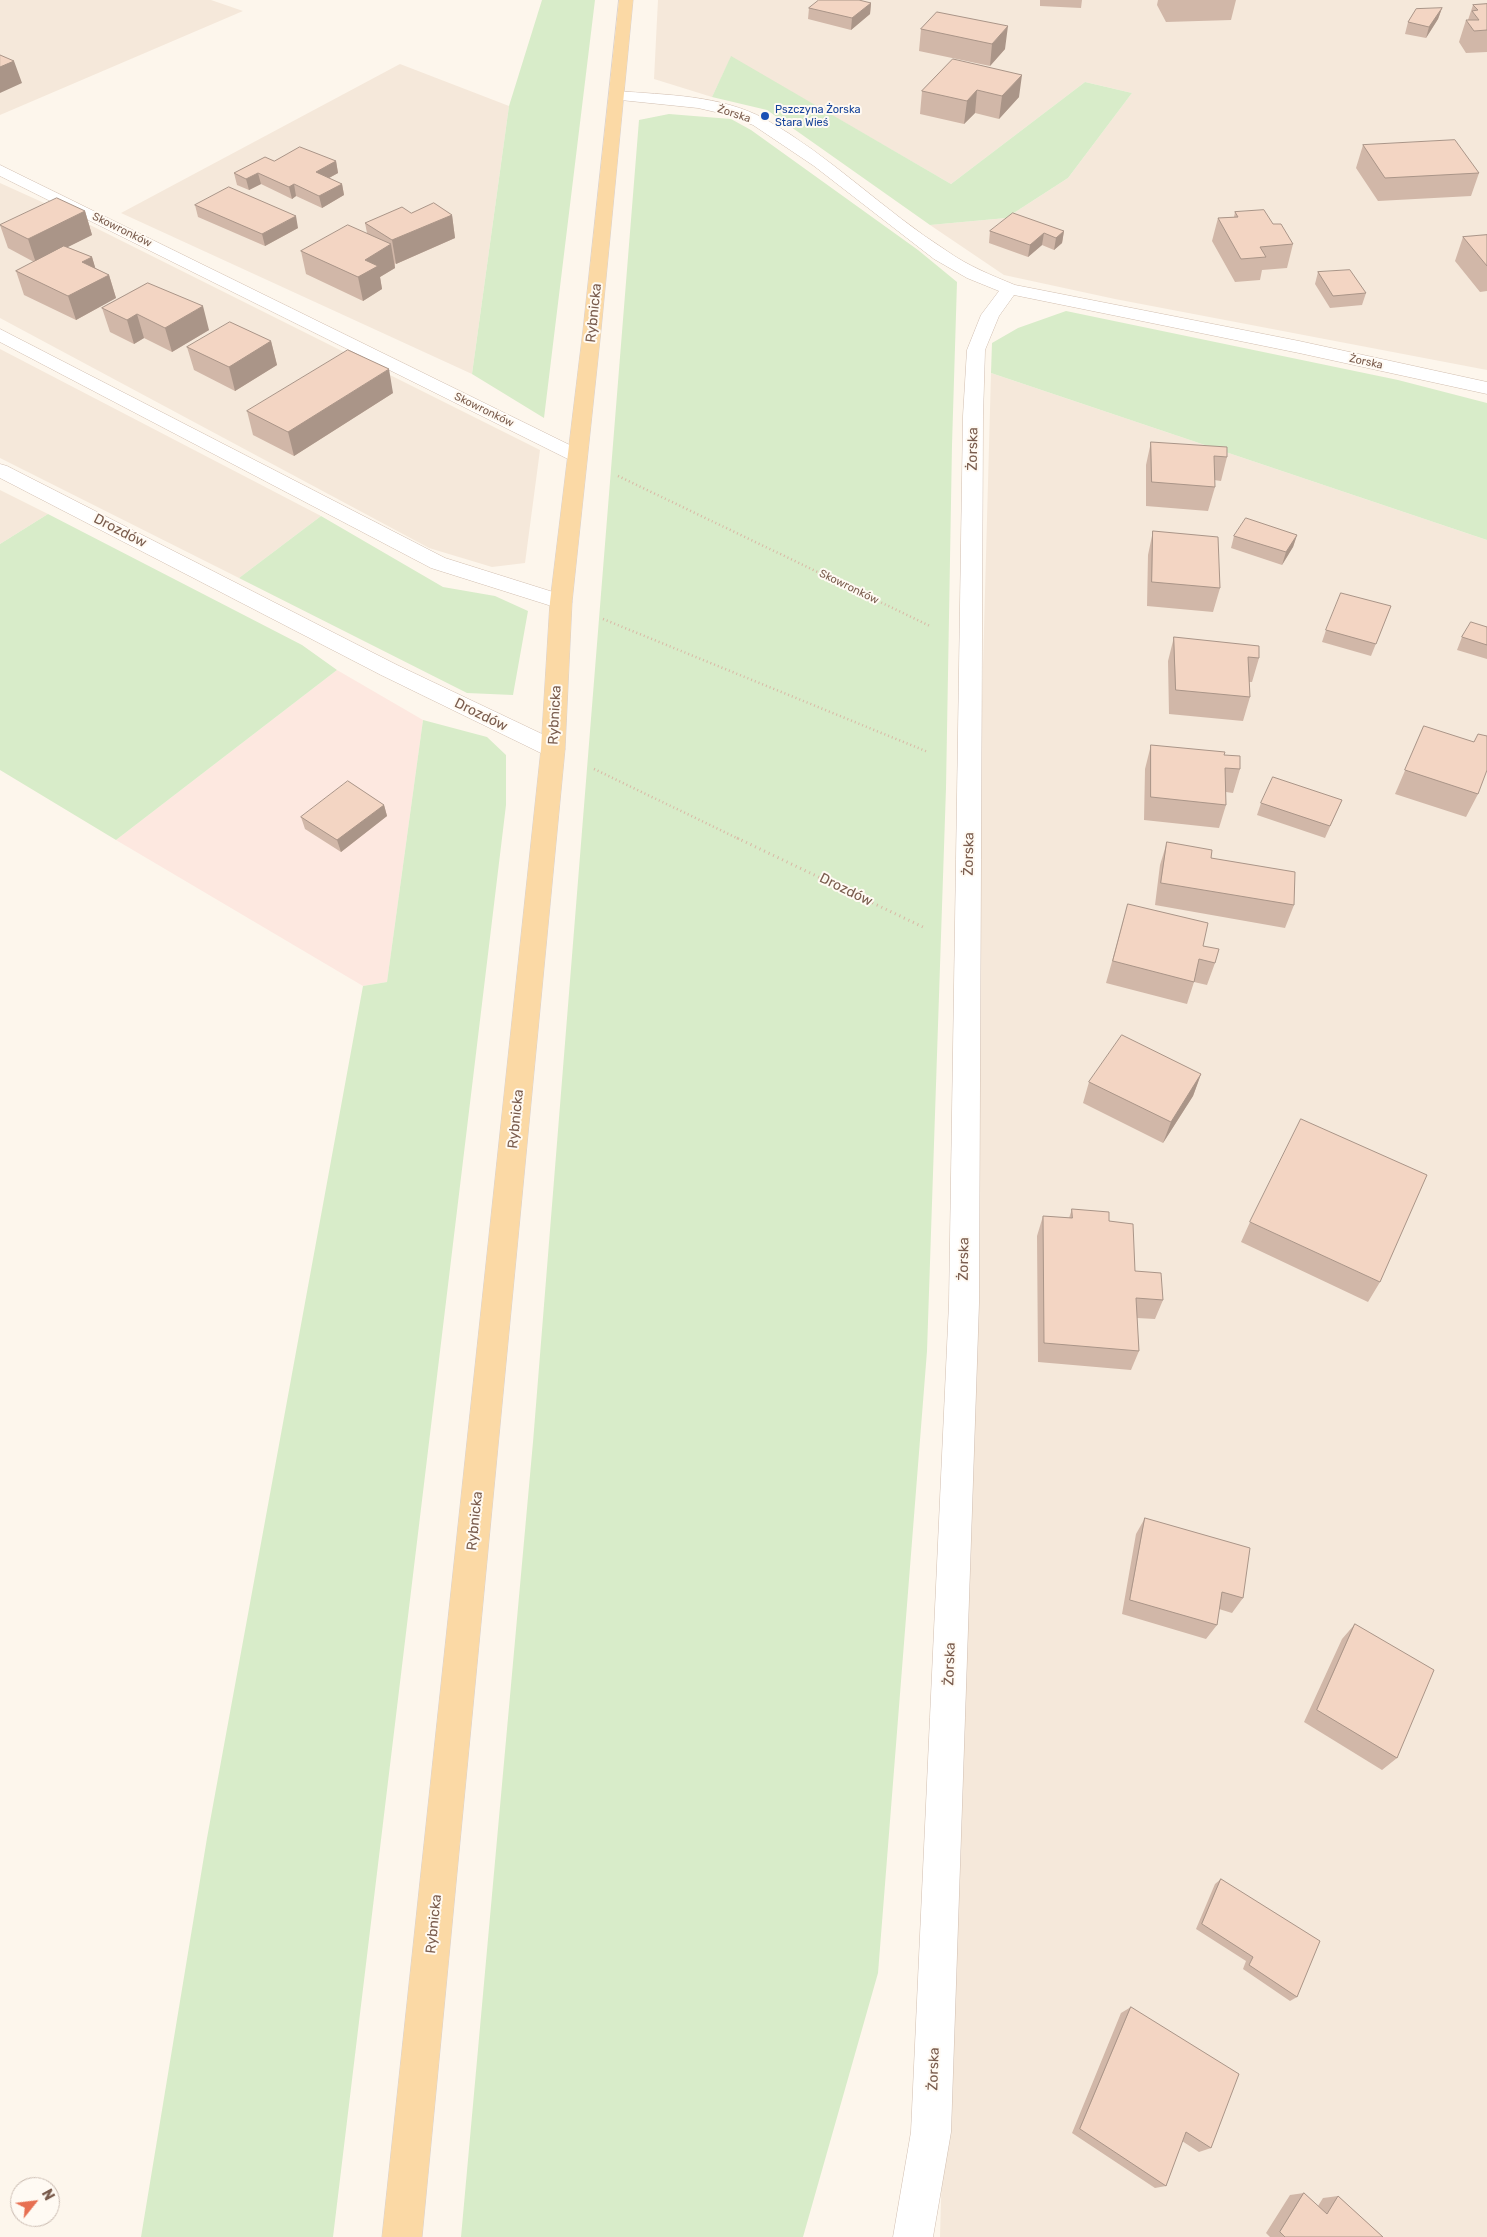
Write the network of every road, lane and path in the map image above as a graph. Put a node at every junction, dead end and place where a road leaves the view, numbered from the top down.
1 (626, 0) edge
2 (617, 96) junction
3 (0, 170) edge
4 (1010, 289) junction
5 (0, 335) edge
6 (1487, 388) edge
7 (577, 456) junction
8 (0, 470) edge
9 (561, 602) junction
10 (971, 646) junction
11 (553, 750) junction
12 (970, 770) junction
13 (968, 948) junction
14 (402, 2237) edge
15 (913, 2237) edge

1 - 2 main road, Rybnicka
2 - 4 street, Żorska
2 - 7 main road, Rybnicka
3 - 7 street, Skowronków
4 - 6 street, Żorska
4 - 10 street, Żorska
5 - 9 street
7 - 9 main road, Rybnicka
7 - 10 path, Skowronków
8 - 11 street, Drozdów
9 - 11 main road, Rybnicka
9 - 12 path
10 - 12 street, Żorska
11 - 13 path, Drozdów
11 - 14 main road, Rybnicka
12 - 13 street, Żorska
13 - 15 street, Żorska

